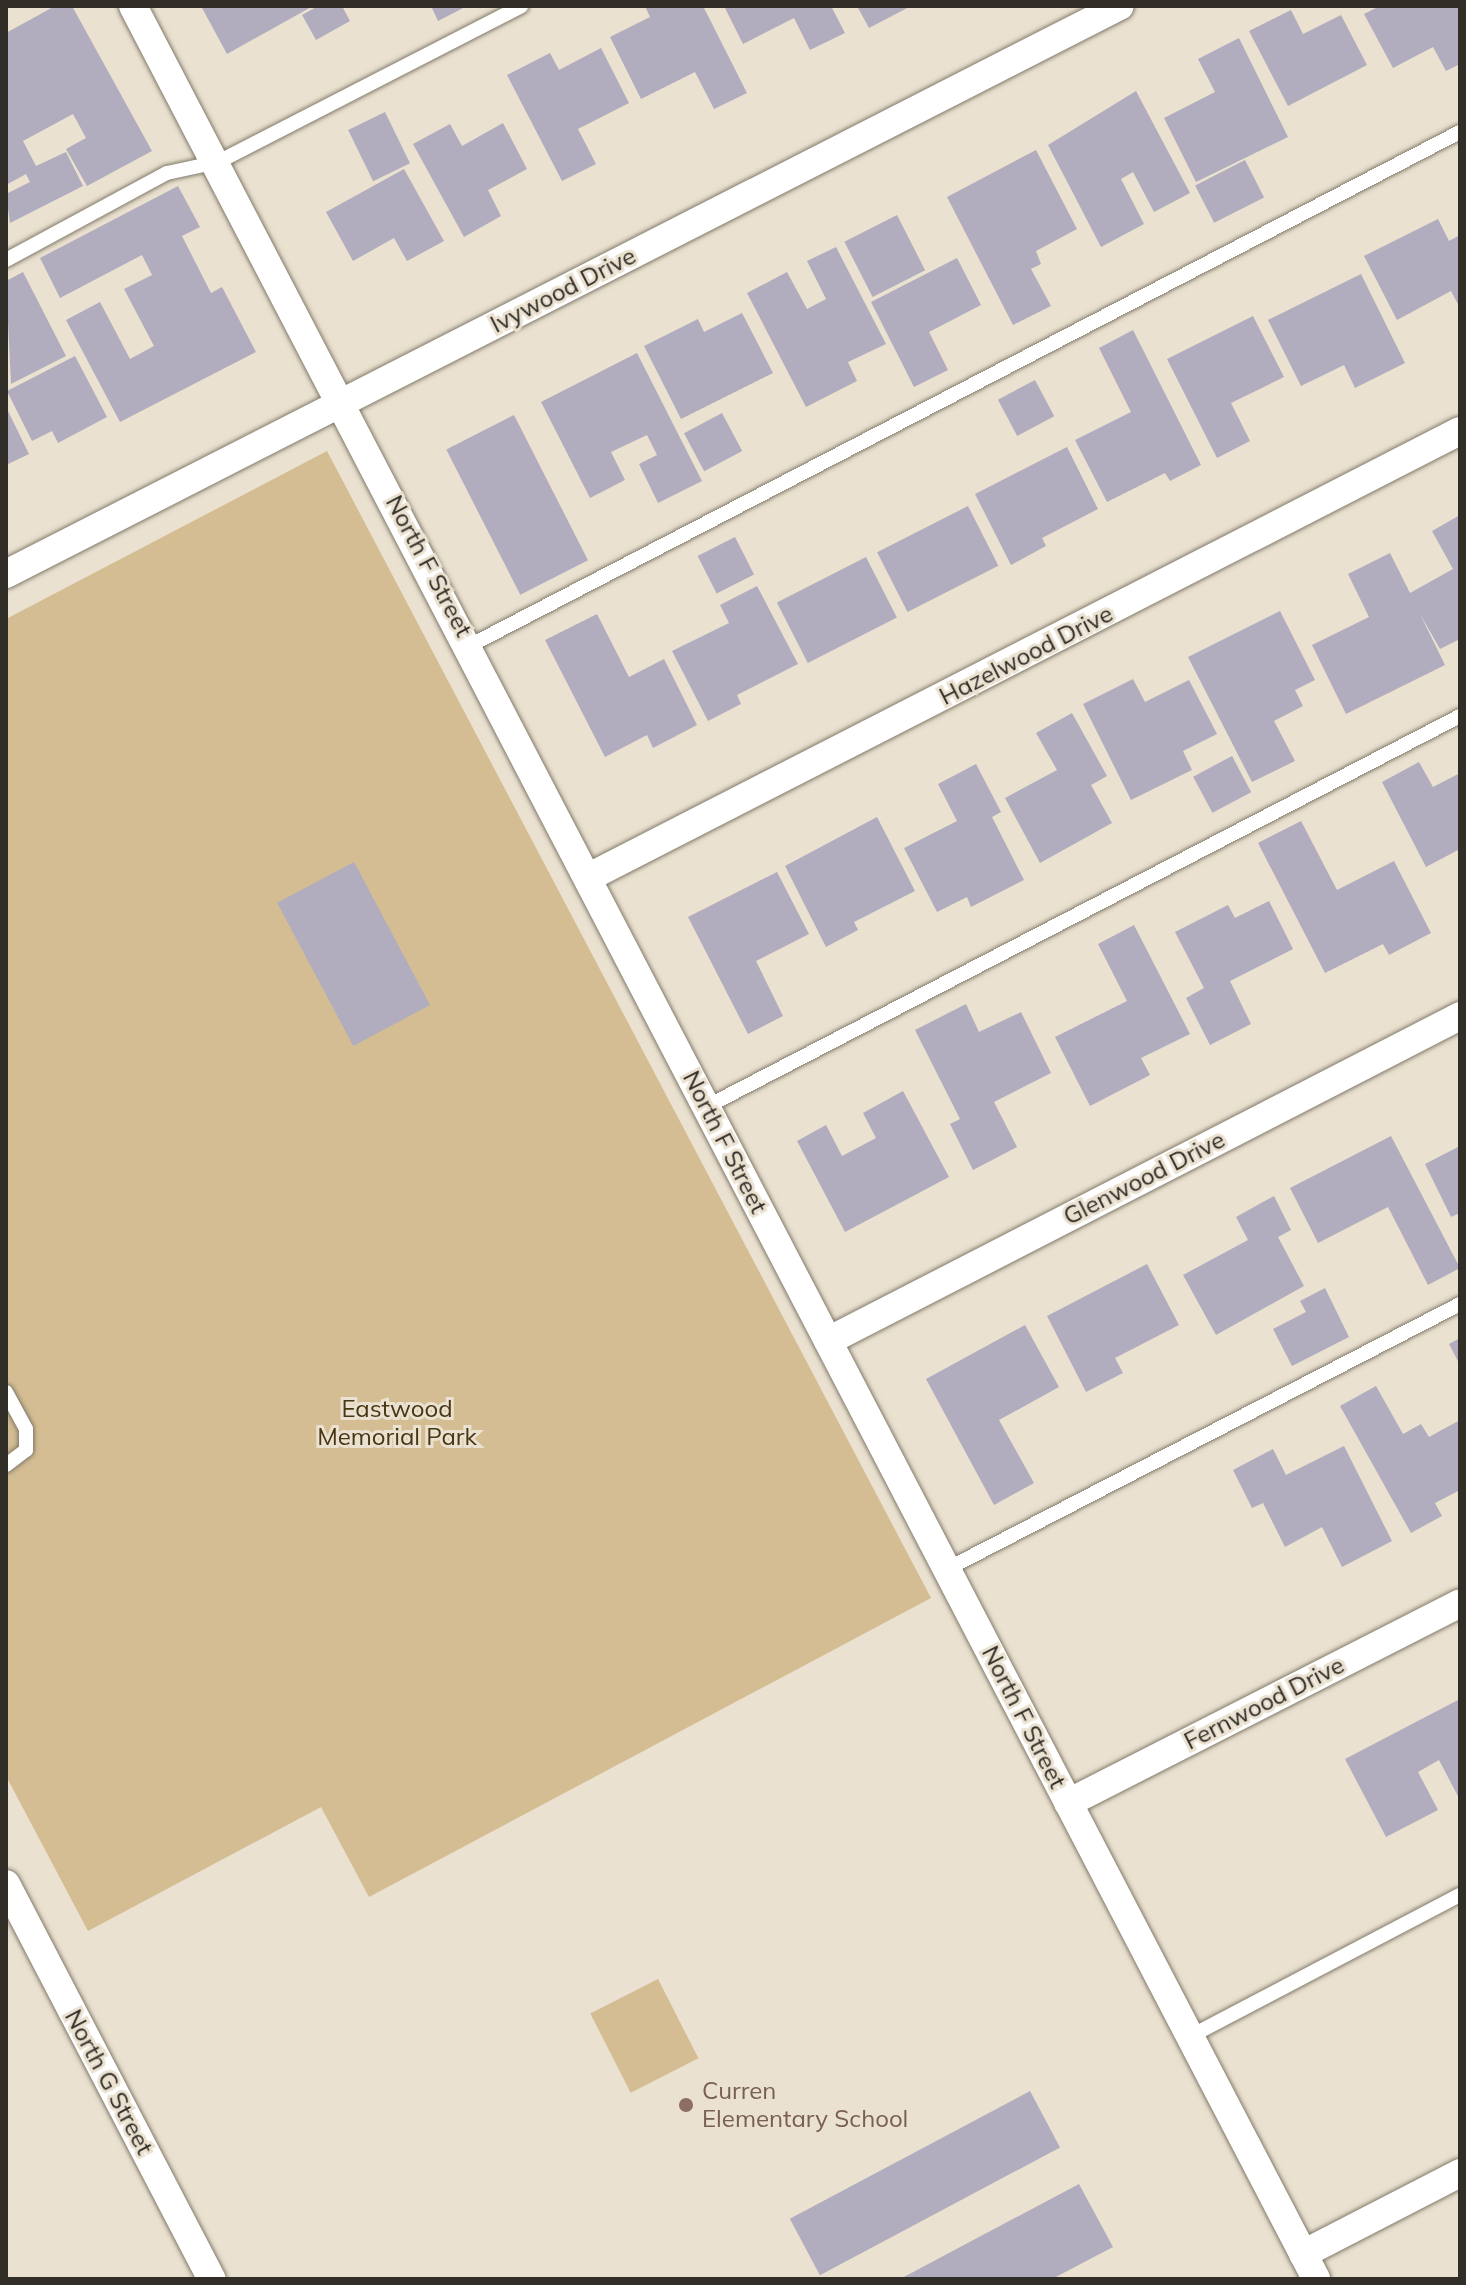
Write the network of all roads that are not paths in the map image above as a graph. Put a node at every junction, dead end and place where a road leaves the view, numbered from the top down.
1 (133, 6) edge
2 (521, 6) edge
3 (1120, 6) edge
4 (1460, 132) edge
5 (218, 162) junction
6 (6, 260) edge
7 (340, 398) junction
8 (1460, 431) edge
9 (6, 574) edge
10 (471, 645) junction
11 (1460, 716) edge
12 (591, 876) junction
13 (1460, 1016) edge
14 (706, 1107) junction
15 (1460, 1304) edge
16 (828, 1341) junction
17 (6, 1392) edge
18 (6, 1465) edge
19 (949, 1568) junction
20 (1460, 1603) edge
21 (1068, 1803) junction
22 (6, 1884) edge
23 (1460, 1895) edge
24 (13, 1913) edge
25 (1191, 2036) junction
26 (1460, 2173) edge
27 (1310, 2267) edge
28 (212, 2279) edge

1 - 5 street, North F Street
2 - 5 lane
3 - 7 street, Ivywood Drive
4 - 10 lane
5 - 6 lane
5 - 7 street, North F Street
7 - 9 street, Ivywood Drive
7 - 10 street, North F Street
8 - 12 street, Hazelwood Drive
10 - 12 street, North F Street
11 - 14 lane
12 - 14 street, North F Street
13 - 16 street, Glenwood Drive
14 - 16 street, North F Street
15 - 19 lane
16 - 19 street, North F Street
17 - 18 lane
19 - 21 street, North F Street
20 - 21 street, Fernwood Drive
21 - 25 street, North F Street
22 - 24 street, North G Street
23 - 25 lane
24 - 28 street, North G Street
25 - 27 street, North F Street
26 - 27 street

